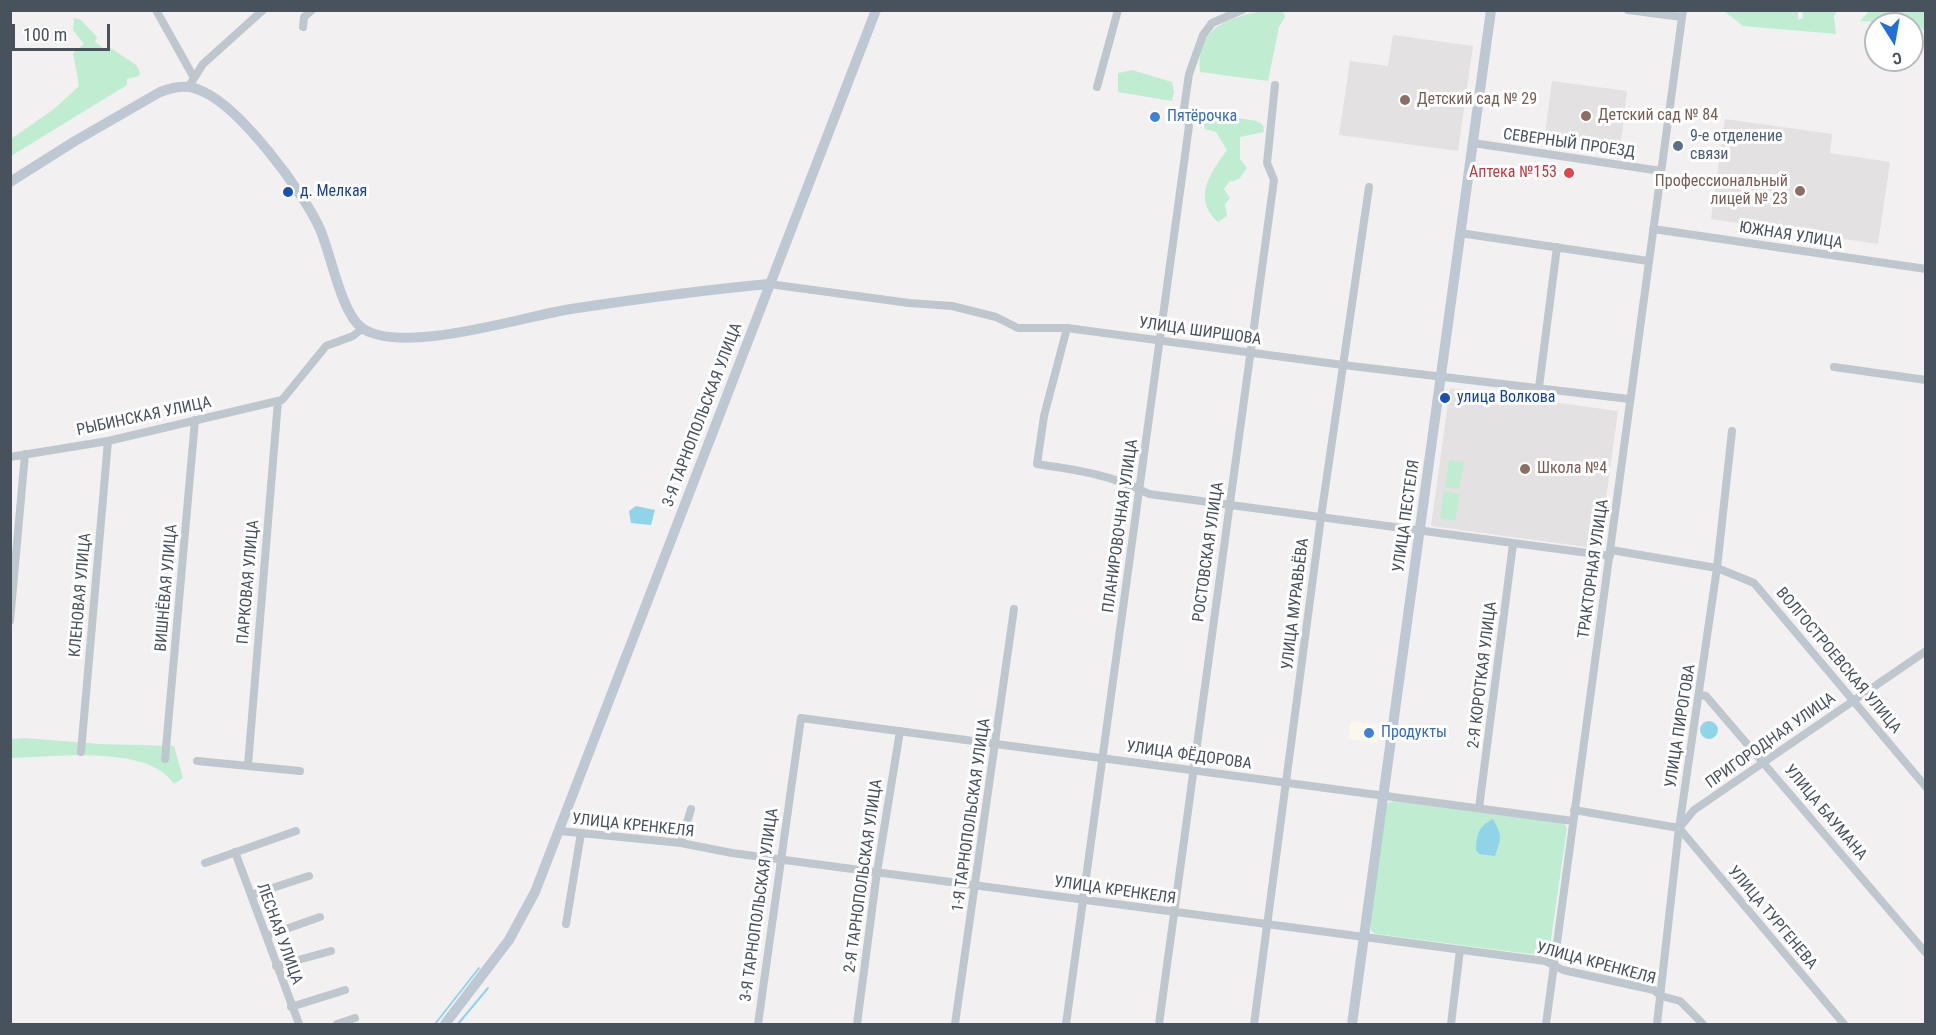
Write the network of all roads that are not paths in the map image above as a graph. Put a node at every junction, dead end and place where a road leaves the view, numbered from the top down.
1 (156, 10) edge
2 (262, 10) edge
3 (312, 10) edge
4 (876, 10) edge
5 (1118, 10) edge
6 (1242, 10) edge
7 (1491, 10) edge
8 (1628, 10) edge
9 (1682, 14) edge
10 (303, 27) dead end
11 (191, 81) junction
12 (1275, 85) dead end
13 (1097, 87) dead end
14 (1473, 143) junction
15 (1660, 171) junction
16 (10, 182) edge
17 (1368, 187) dead end
18 (1653, 230) junction
19 (1461, 233) junction
20 (1557, 247) junction
21 (1648, 261) junction
22 (1926, 269) edge
23 (769, 284) junction
24 (363, 328) junction
25 (1067, 328) junction
26 (1159, 340) junction
27 (1251, 353) junction
28 (1343, 365) junction
29 (1834, 368) dead end
30 (1442, 377) junction
31 (1926, 380) edge
32 (1539, 387) junction
33 (1629, 399) junction
34 (280, 400) junction
35 (195, 420) junction
36 (1732, 431) dead end
37 (108, 441) junction
38 (25, 454) junction
39 (10, 457) edge
40 (1140, 489) junction
41 (1229, 505) junction
42 (1321, 517) junction
43 (1420, 531) junction
44 (1514, 544) junction
45 (1610, 552) junction
46 (1718, 568) junction
47 (1014, 609) dead end
48 (10, 621) edge
49 (1926, 651) edge
50 (1701, 695) junction
51 (1853, 701) junction
52 (801, 718) joint
53 (900, 731) junction
54 (996, 744) junction
55 (81, 752) dead end
56 (1102, 758) junction
57 (165, 759) dead end
58 (197, 761) dead end
59 (1764, 763) junction
60 (248, 765) junction
61 (300, 771) dead end
62 (1194, 771) junction
63 (1286, 783) junction
64 (1926, 787) edge
65 (1383, 796) junction
66 (1479, 808) junction
67 (691, 809) dead end
68 (1574, 810) junction
69 (1573, 821) junction
70 (1679, 828) junction
71 (297, 831) dead end
72 (560, 831) junction
73 (581, 833) junction
74 (681, 843) junction
75 (235, 852) junction
76 (782, 860) junction
77 (205, 862) dead end
78 (877, 872) junction
79 (309, 876) dead end
80 (976, 885) junction
81 (251, 895) junction
82 (1083, 900) junction
83 (1175, 913) junction
84 (320, 917) dead end
85 (1268, 923) junction
86 (566, 924) dead end
87 (266, 936) junction
88 (1364, 937) junction
89 (1461, 950) junction
90 (331, 951) dead end
91 (1926, 953) edge
92 (1554, 965) junction
93 (276, 966) junction
94 (345, 990) dead end
95 (1661, 996) junction
96 (291, 1007) junction
97 (355, 1018) dead end
98 (300, 1024) edge
99 (337, 1024) edge
100 (445, 1024) edge
101 (758, 1024) edge
102 (857, 1024) edge
103 (956, 1024) edge
104 (1066, 1024) edge
105 (1159, 1024) edge
106 (1254, 1024) edge
107 (1352, 1024) edge
108 (1451, 1024) edge
109 (1546, 1024) edge
110 (1656, 1024) edge
111 (1703, 1024) edge
112 (1844, 1024) edge

1 - 11 street
2 - 11 street
3 - 10 street
4 - 23 street, 3-Я ТАРНОПОЛЬСКАЯ УЛИЦА
5 - 13 street
6 - 26 street, ПЛАНИРОВОЧНАЯ УЛИЦА
7 - 14 street, УЛИЦА ПЕСТЕЛЯ
8 - 9 street
9 - 15 street, ТРАКТОРНАЯ УЛИЦА
11 - 16 street
11 - 24 street
12 - 27 street, РОСТОВСКАЯ УЛИЦА
14 - 15 street, СЕВЕРНЫЙ ПРОЕЗД
14 - 19 street, УЛИЦА ПЕСТЕЛЯ
15 - 18 street, ТРАКТОРНАЯ УЛИЦА
17 - 28 street, УЛИЦА МУРАВЬЁВА
18 - 21 street, ТРАКТОРНАЯ УЛИЦА
18 - 22 street, ЮЖНАЯ УЛИЦА
19 - 20 street
19 - 30 street, УЛИЦА ПЕСТЕЛЯ
20 - 21 street
20 - 32 street
21 - 33 street, ТРАКТОРНАЯ УЛИЦА
23 - 24 street
23 - 25 street, УЛИЦА ШИРШОВА
23 - 72 street, 3-Я ТАРНОПОЛЬСКАЯ УЛИЦА
24 - 34 street
25 - 26 street, УЛИЦА ШИРШОВА
25 - 40 street
26 - 27 street, УЛИЦА ШИРШОВА
26 - 40 street, ПЛАНИРОВОЧНАЯ УЛИЦА
27 - 28 street, УЛИЦА ШИРШОВА
27 - 41 street, РОСТОВСКАЯ УЛИЦА
28 - 30 street, УЛИЦА ШИРШОВА
28 - 42 street, УЛИЦА МУРАВЬЁВА
29 - 31 street
30 - 32 street, УЛИЦА ШИРШОВА
30 - 43 street, УЛИЦА ПЕСТЕЛЯ
32 - 33 street, УЛИЦА ШИРШОВА
33 - 45 street, ТРАКТОРНАЯ УЛИЦА
34 - 35 street, РЫБИНСКАЯ УЛИЦА
34 - 60 street, ПАРКОВАЯ УЛИЦА
35 - 37 street, РЫБИНСКАЯ УЛИЦА
35 - 57 street, ВИШНЁВАЯ УЛИЦА
36 - 46 street, УЛИЦА ПИРОГОВА
37 - 38 street, РЫБИНСКАЯ УЛИЦА
37 - 55 street, КЛЕНОВАЯ УЛИЦА
38 - 39 street, РЫБИНСКАЯ УЛИЦА
38 - 48 street
40 - 41 street
40 - 56 street, ПЛАНИРОВОЧНАЯ УЛИЦА
41 - 42 street
41 - 62 street, РОСТОВСКАЯ УЛИЦА
42 - 43 street
42 - 63 street, УЛИЦА МУРАВЬЁВА
43 - 44 street
43 - 65 street, УЛИЦА ПЕСТЕЛЯ
44 - 45 street
44 - 66 street, 2-Я КОРОТКАЯ УЛИЦА
45 - 46 street
45 - 68 street, ТРАКТОРНАЯ УЛИЦА
46 - 50 street, УЛИЦА ПИРОГОВА
46 - 51 street, ВОЛГОСТРОЕВСКАЯ УЛИЦА
47 - 54 street, 1-Я ТАРНОПОЛЬСКАЯ УЛИЦА
49 - 51 street, ПРИГОРОДНАЯ УЛИЦА
50 - 59 street, УЛИЦА БАУМАНА
50 - 70 street, УЛИЦА ПИРОГОВА
51 - 59 street, ПРИГОРОДНАЯ УЛИЦА
51 - 64 street, ВОЛГОСТРОЕВСКАЯ УЛИЦА
52 - 53 street, УЛИЦА ФЁДОРОВА
52 - 76 street, 3-Я ТАРНОПОЛЬСКАЯ УЛИЦА
53 - 54 street, УЛИЦА ФЁДОРОВА
53 - 78 street, 2-Я ТАРНОПОЛЬСКАЯ УЛИЦА
54 - 56 street, УЛИЦА ФЁДОРОВА
54 - 80 street, 1-Я ТАРНОПОЛЬСКАЯ УЛИЦА
56 - 62 street, УЛИЦА ФЁДОРОВА
56 - 82 street, ПЛАНИРОВОЧНАЯ УЛИЦА
58 - 60 street
59 - 70 street, ПРИГОРОДНАЯ УЛИЦА
59 - 91 street, УЛИЦА БАУМАНА
60 - 61 street
62 - 63 street, УЛИЦА ФЁДОРОВА
62 - 83 street, РОСТОВСКАЯ УЛИЦА
63 - 65 street, УЛИЦА ФЁДОРОВА
63 - 85 street, УЛИЦА МУРАВЬЁВА
65 - 66 street, УЛИЦА ФЁДОРОВА
65 - 88 street, УЛИЦА ПЕСТЕЛЯ
66 - 69 street, УЛИЦА ФЁДОРОВА
67 - 74 street
68 - 69 street, ТРАКТОРНАЯ УЛИЦА
68 - 70 street
69 - 92 street, ТРАКТОРНАЯ УЛИЦА
70 - 95 street, УЛИЦА ПИРОГОВА
70 - 112 street, УЛИЦА ТУРГЕНЕВА
71 - 75 street
72 - 73 street, УЛИЦА КРЕНКЕЛЯ
72 - 100 street, 3-Я ТАРНОПОЛЬСКАЯ УЛИЦА
73 - 74 street, УЛИЦА КРЕНКЕЛЯ
73 - 86 street
74 - 76 street, УЛИЦА КРЕНКЕЛЯ
75 - 77 street
75 - 81 street, ЛЕСНАЯ УЛИЦА
76 - 78 street, УЛИЦА КРЕНКЕЛЯ
76 - 101 street, 3-Я ТАРНОПОЛЬСКАЯ УЛИЦА
78 - 80 street, УЛИЦА КРЕНКЕЛЯ
78 - 102 street, 2-Я ТАРНОПОЛЬСКАЯ УЛИЦА
79 - 81 street
80 - 82 street, УЛИЦА КРЕНКЕЛЯ
80 - 103 street, 1-Я ТАРНОПОЛЬСКАЯ УЛИЦА
81 - 87 street, ЛЕСНАЯ УЛИЦА
82 - 83 street, УЛИЦА КРЕНКЕЛЯ
82 - 104 street, ПЛАНИРОВОЧНАЯ УЛИЦА
83 - 85 street, УЛИЦА КРЕНКЕЛЯ
83 - 105 street, РОСТОВСКАЯ УЛИЦА
84 - 87 street
85 - 88 street, УЛИЦА КРЕНКЕЛЯ
85 - 106 street, УЛИЦА МУРАВЬЁВА
87 - 93 street, ЛЕСНАЯ УЛИЦА
88 - 89 street, УЛИЦА КРЕНКЕЛЯ
88 - 107 street, УЛИЦА ПЕСТЕЛЯ
89 - 92 street, УЛИЦА КРЕНКЕЛЯ
89 - 108 street
90 - 93 street
92 - 95 street, УЛИЦА КРЕНКЕЛЯ
92 - 109 street, ТРАКТОРНАЯ УЛИЦА
93 - 96 street, ЛЕСНАЯ УЛИЦА
94 - 96 street
95 - 110 street, УЛИЦА ПИРОГОВА
95 - 111 street, УЛИЦА КРЕНКЕЛЯ
96 - 98 street, ЛЕСНАЯ УЛИЦА
97 - 99 street

